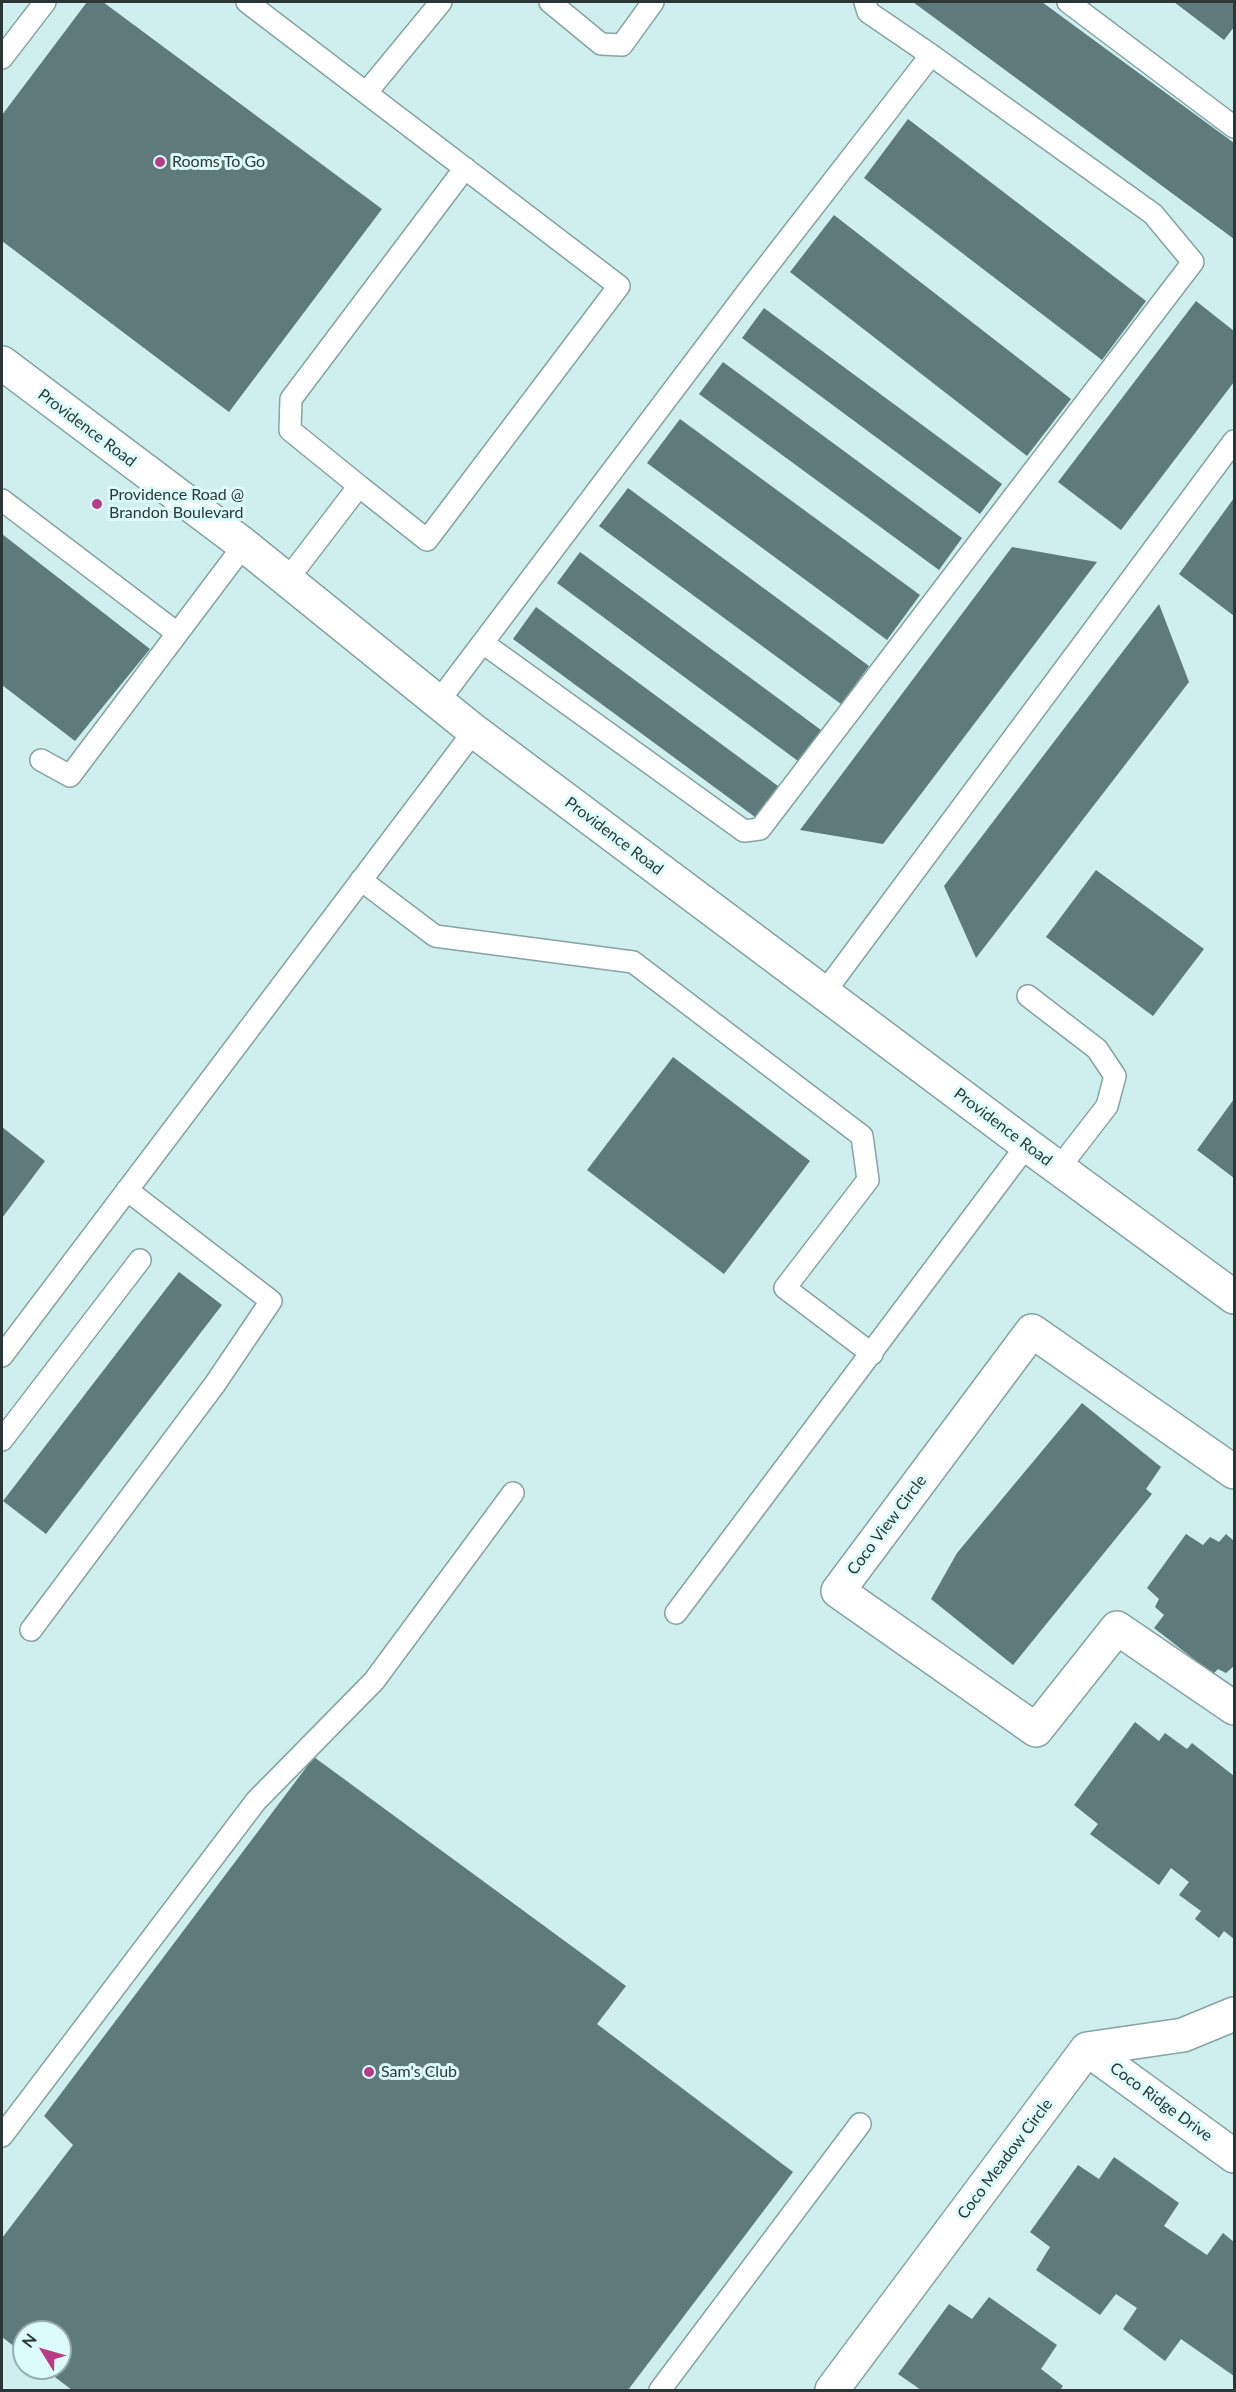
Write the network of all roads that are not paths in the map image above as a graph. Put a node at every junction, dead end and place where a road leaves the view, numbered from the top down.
1 (45, 2) edge
2 (248, 2) edge
3 (441, 2) edge
4 (550, 2) edge
5 (653, 2) edge
6 (865, 2) edge
7 (1068, 2) edge
8 (931, 55) junction
9 (2, 58) edge
10 (366, 93) junction
11 (1234, 127) edge
12 (465, 168) junction
13 (2, 363) edge
14 (1234, 441) edge
15 (359, 486) junction
16 (2, 500) edge
17 (244, 545) junction
18 (287, 580) junction
19 (177, 633) junction
20 (483, 643) junction
21 (438, 702) junction
22 (474, 731) junction
23 (41, 760) dead end
24 (361, 880) junction
25 (824, 993) junction
26 (1028, 996) dead end
27 (1027, 1145) junction
28 (1059, 1168) junction
29 (127, 1190) junction
30 (140, 1260) dead end
31 (1234, 1297) edge
32 (872, 1354) junction
33 (2, 1356) edge
34 (2, 1440) edge
35 (1234, 1472) edge
36 (513, 1494) dead end
37 (676, 1613) dead end
38 (31, 1630) dead end
39 (1234, 1708) edge
40 (1234, 2014) edge
41 (1087, 2049) junction
42 (860, 2124) dead end
43 (2, 2136) edge
44 (1234, 2156) edge
45 (660, 2391) edge
46 (832, 2391) edge

1 - 9 lane
2 - 10 lane
3 - 10 lane
4 - 5 lane
6 - 8 lane
7 - 11 lane
8 - 20 lane
8 - 20 lane
10 - 12 lane
12 - 15 lane
12 - 15 lane
13 - 17 street, Providence Road
14 - 25 lane
15 - 18 lane
16 - 19 lane
17 - 18 street, Providence Road
17 - 19 lane
18 - 21 street, Providence Road
19 - 23 lane
20 - 21 lane
21 - 22 street, Providence Road
22 - 24 lane
22 - 25 street, Providence Road
24 - 29 lane
24 - 32 lane
25 - 27 street, Providence Road
26 - 28 lane
27 - 28 street, Providence Road
27 - 32 lane
28 - 31 street, Providence Road
29 - 33 lane
29 - 38 lane
30 - 34 lane
32 - 37 lane
35 - 39 street, Coco View Circle
36 - 43 lane
40 - 41 street
41 - 44 street, Coco Ridge Drive
41 - 46 street, Coco Meadow Circle
42 - 45 lane

